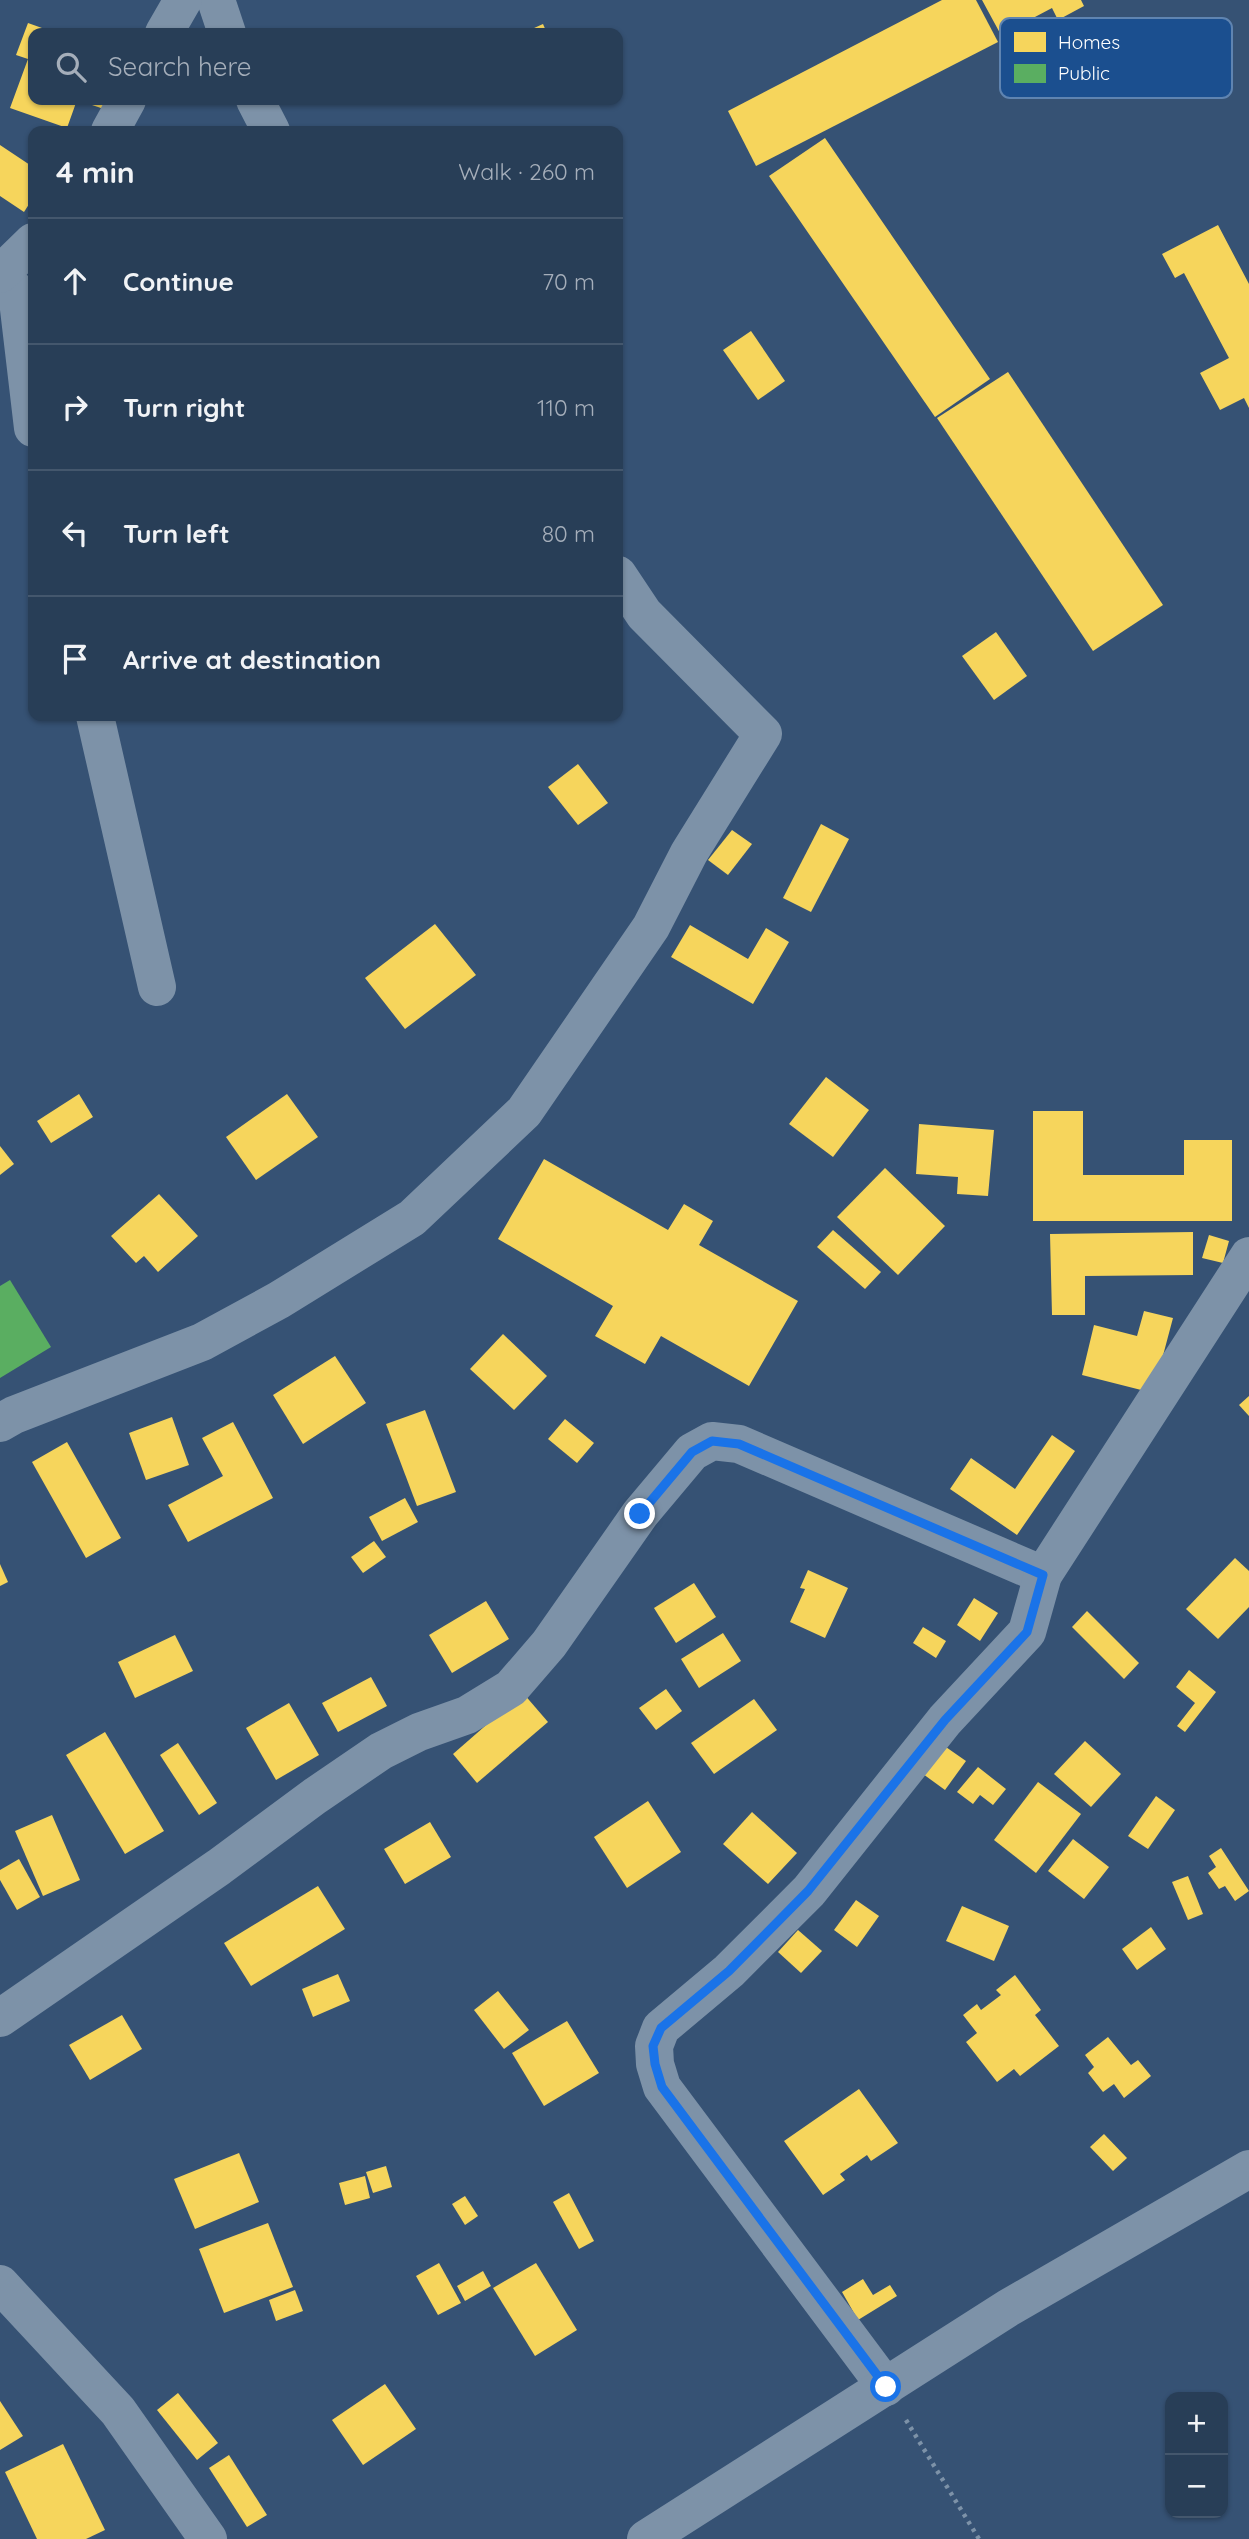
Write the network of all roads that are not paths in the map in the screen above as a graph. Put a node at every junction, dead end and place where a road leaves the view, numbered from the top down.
1 (183, 0) edge
2 (216, 0) edge
3 (167, 28) edge
4 (225, 28) edge
5 (124, 105) edge
6 (258, 105) edge
7 (113, 126) edge
8 (268, 126) edge
9 (28, 247) edge
10 (0, 274) edge
11 (28, 383) edge
12 (623, 582) edge
13 (96, 721) edge
14 (156, 987) dead end
15 (1249, 1256) edge
16 (0, 1423) edge
17 (1043, 1575) junction
18 (0, 2018) edge
19 (1249, 2169) edge
20 (0, 2284) edge
21 (886, 2387) junction
22 (208, 2539) edge
23 (646, 2539) edge

1 - 3 street
2 - 4 street
5 - 7 street
6 - 8 street
9 - 10 street
10 - 11 street
12 - 16 street
13 - 14 street
15 - 17 street
17 - 18 street
17 - 21 street
19 - 21 street
20 - 22 street
21 - 23 street

